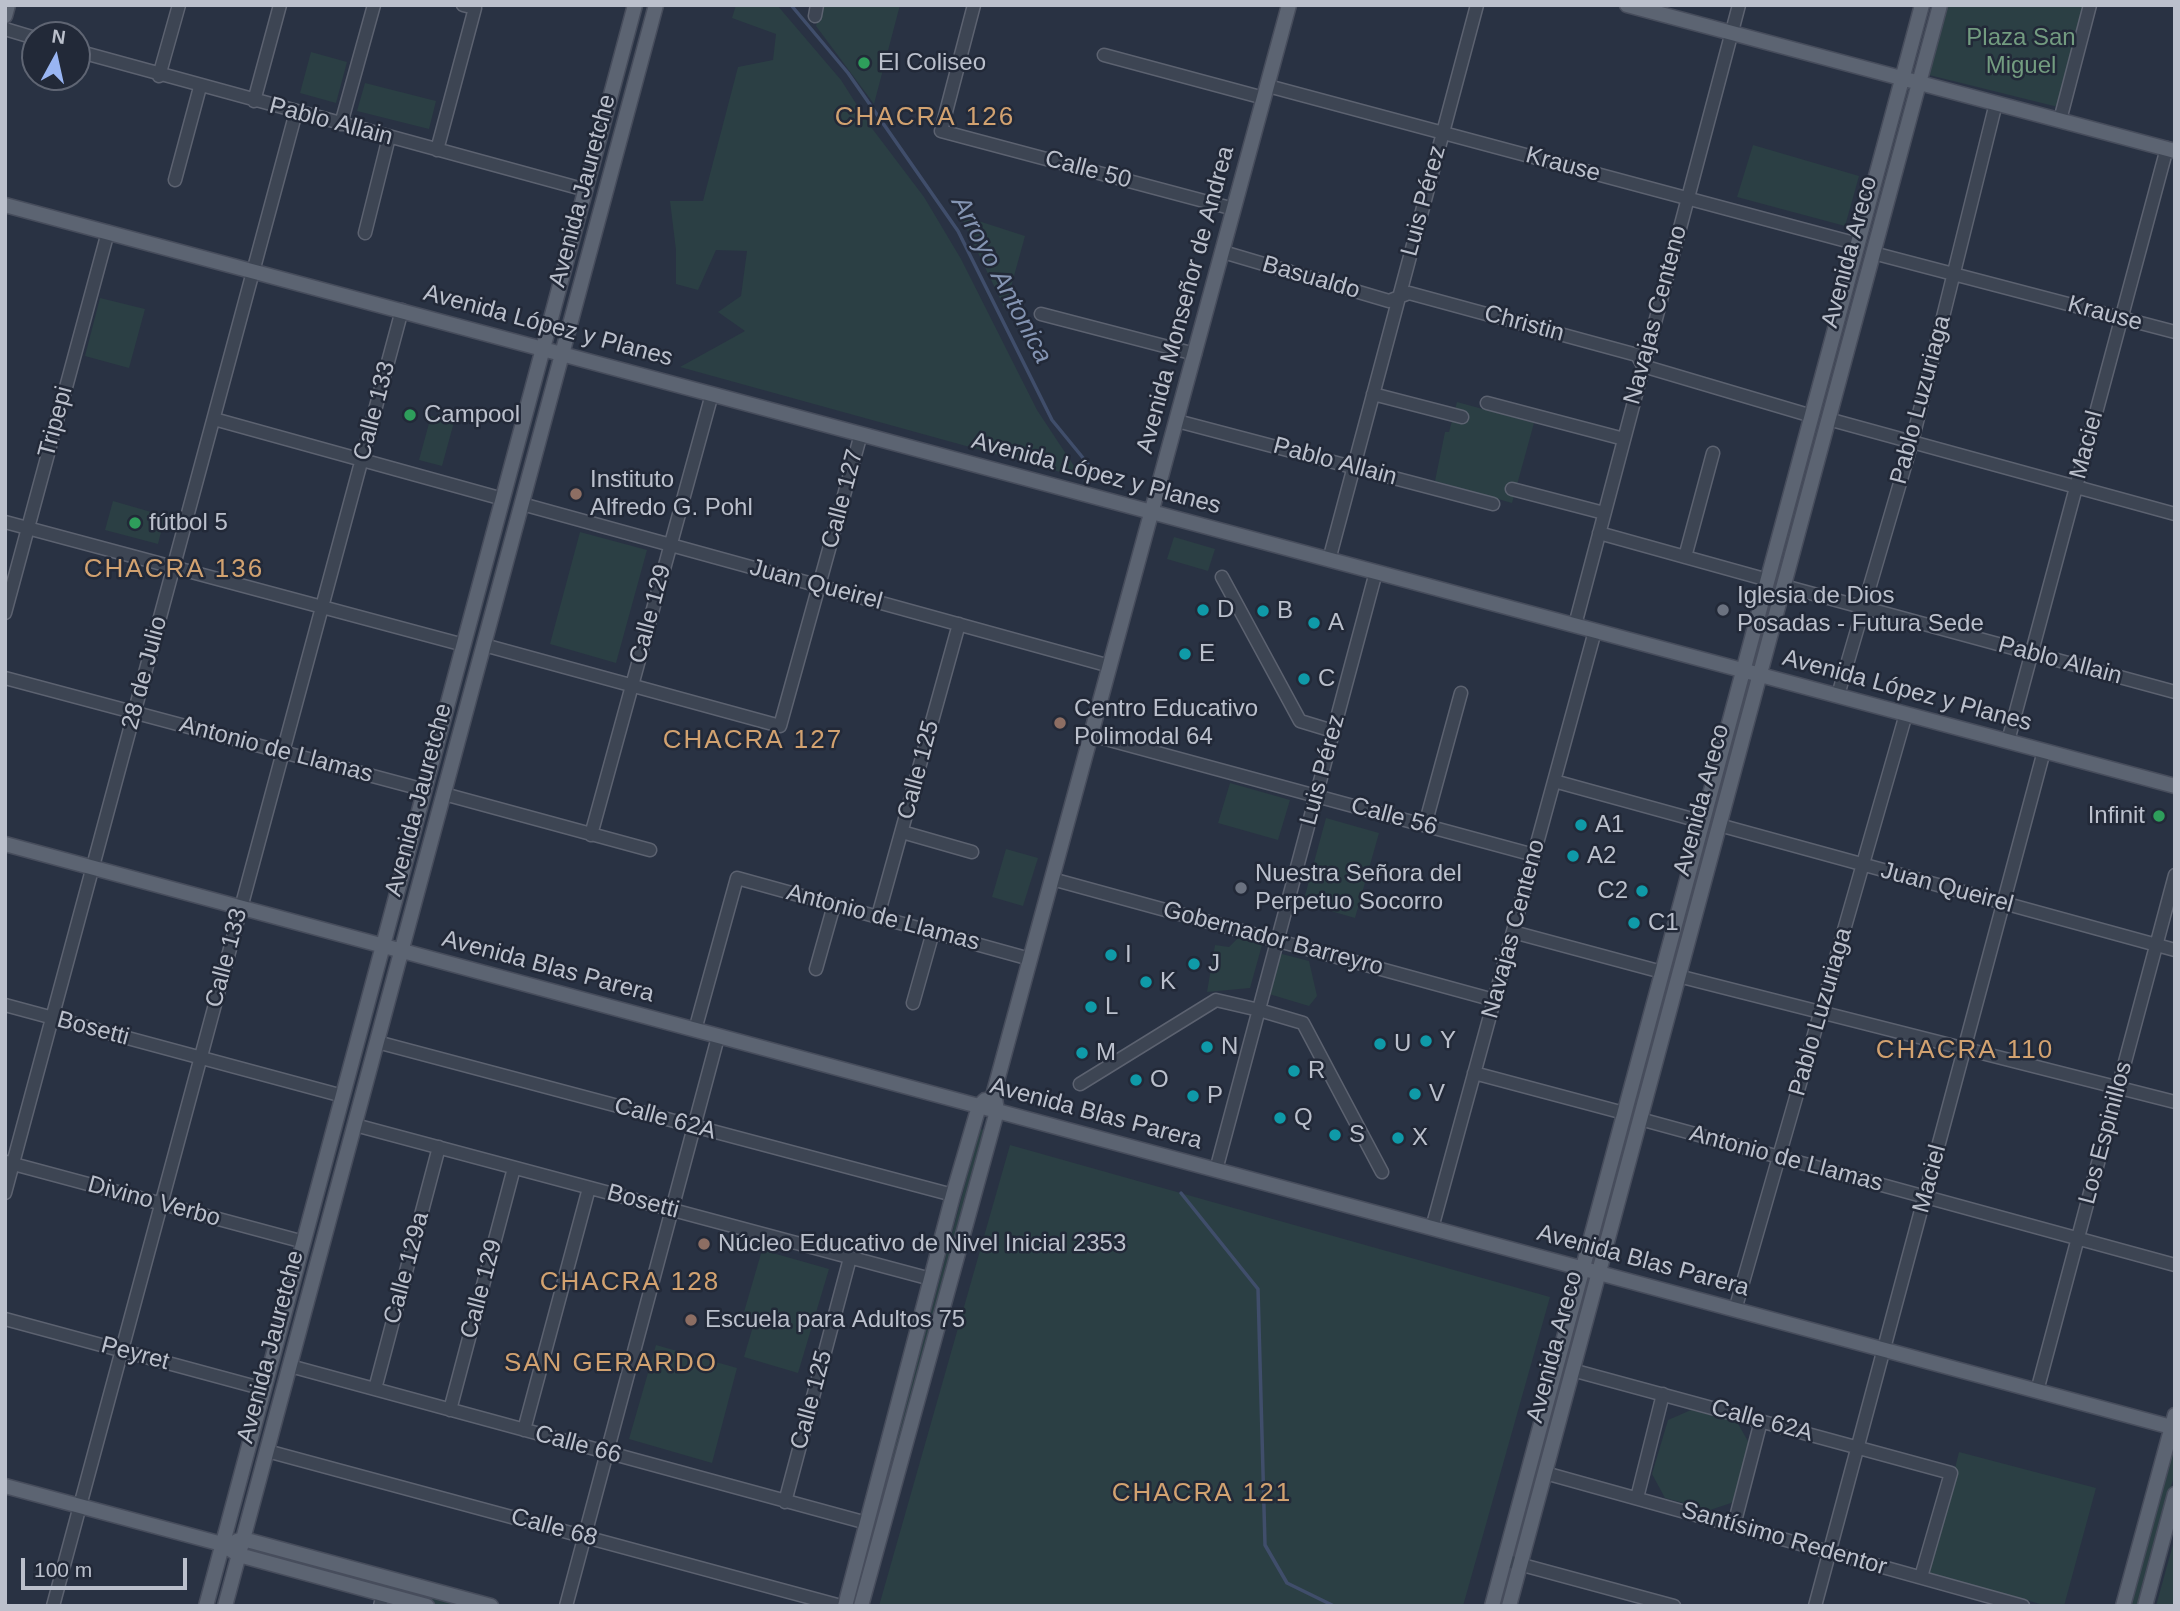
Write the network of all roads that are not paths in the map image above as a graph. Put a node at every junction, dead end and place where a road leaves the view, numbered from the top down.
1 (8, 5) edge
2 (179, 5) edge
3 (280, 5) edge
4 (374, 5) edge
5 (635, 5) edge
6 (656, 5) edge
7 (974, 5) edge
8 (1290, 5) edge
9 (1477, 5) edge
10 (1628, 5) edge
11 (1739, 5) edge
12 (1923, 5) edge
13 (1940, 5) edge
14 (2090, 5) edge
15 (469, 7) edge
16 (5, 16) edge
17 (1731, 33) junction
18 (91, 55) edge
19 (1104, 55) dead end
20 (159, 76) junction
21 (1903, 78) junction
22 (1919, 82) junction
23 (200, 87) junction
24 (1266, 92) junction
25 (254, 101) junction
26 (1996, 103) junction
27 (296, 112) junction
28 (2060, 120) junction
29 (341, 124) junction
30 (1443, 132) junction
31 (390, 137) junction
32 (437, 150) junction
33 (2171, 150) edge
34 (175, 180) dead end
35 (586, 190) junction
36 (1687, 198) junction
37 (5, 205) edge
38 (1234, 209) junction
39 (108, 232) junction
40 (365, 233) dead end
41 (1858, 244) junction
42 (1223, 252) junction
43 (1873, 253) junction
44 (253, 271) junction
45 (1954, 274) junction
46 (1399, 296) junction
47 (402, 310) junction
48 (1041, 314) dead end
49 (2122, 318) junction
50 (2175, 332) edge
51 (543, 348) junction
52 (562, 354) junction
53 (1195, 354) junction
54 (1643, 366) junction
55 (712, 394) junction
56 (1373, 394) junction
57 (1487, 403) dead end
58 (1812, 416) junction
59 (1462, 417) dead end
60 (214, 419) junction
61 (1828, 419) junction
62 (1177, 421) junction
63 (860, 434) junction
64 (1624, 439) junction
65 (1912, 442) junction
66 (1713, 453) dead end
67 (361, 463) junction
68 (1353, 467) junction
69 (2076, 487) junction
70 (1512, 489) dead end
71 (503, 499) junction
72 (522, 504) junction
73 (1493, 504) dead end
74 (1152, 513) junction
75 (1604, 513) junction
76 (2175, 514) edge
77 (5, 522) edge
78 (28, 528) junction
79 (1599, 533) junction
80 (670, 545) junction
81 (1685, 557) junction
82 (1329, 560) junction
83 (174, 567) junction
84 (1376, 572) junction
85 (1222, 577) dead end
86 (1768, 580) junction
87 (819, 586) junction
88 (1784, 586) junction
89 (322, 607) junction
90 (1863, 608) junction
91 (5, 613) edge
92 (959, 624) junction
93 (1575, 625) junction
94 (1595, 631) junction
95 (464, 645) junction
96 (484, 646) junction
97 (2032, 653) junction
98 (1110, 666) junction
99 (1744, 670) junction
100 (1760, 675) junction
101 (5, 678) edge
102 (632, 687) junction
103 (2175, 692) edge
104 (1461, 693) dead end
105 (1838, 695) junction
106 (135, 713) junction
107 (1906, 714) junction
108 (1333, 731) junction
109 (1091, 735) junction
110 (2008, 741) junction
111 (2044, 751) junction
112 (283, 752) junction
113 (1554, 781) junction
114 (2175, 786) edge
115 (425, 790) junction
116 (444, 794) junction
117 (1316, 796) junction
118 (1703, 822) junction
119 (1426, 825) junction
120 (1719, 825) junction
121 (902, 832) junction
122 (591, 835) junction
123 (5, 844) edge
124 (650, 850) dead end
125 (972, 852) dead end
126 (1534, 855) junction
127 (1863, 864) junction
128 (93, 867) junction
129 (2175, 875) edge
130 (1052, 879) junction
131 (2004, 903) junction
132 (834, 905) junction
133 (241, 907) junction
134 (878, 916) junction
135 (933, 932) junction
136 (1513, 932) junction
137 (1277, 940) junction
138 (383, 945) junction
139 (2156, 945) junction
140 (2175, 950) edge
141 (402, 951) junction
142 (1030, 959) junction
143 (816, 969) dead end
144 (1662, 972) junction
145 (1678, 976) junction
146 (1494, 1000) junction
147 (913, 1003) dead end
148 (5, 1005) edge
149 (1259, 1010) junction
150 (1821, 1012) junction
151 (52, 1018) junction
152 (695, 1030) junction
153 (719, 1037) junction
154 (377, 1042) junction
155 (1965, 1049) junction
156 (201, 1058) junction
157 (1474, 1073) junction
158 (1080, 1084) dead end
159 (2118, 1088) junction
160 (994, 1092) junction
161 (342, 1096) junction
162 (2175, 1102) edge
163 (979, 1106) junction
164 (997, 1111) junction
165 (1624, 1113) junction
166 (1640, 1119) junction
167 (355, 1125) junction
168 (694, 1127) junction
169 (439, 1147) junction
170 (1779, 1157) junction
171 (9, 1163) edge
172 (514, 1168) junction
173 (1216, 1170) junction
174 (1382, 1172) dead end
175 (589, 1188) junction
176 (5, 1193) edge
177 (953, 1195) junction
178 (1925, 1197) junction
179 (161, 1204) junction
180 (672, 1210) junction
181 (1432, 1228) junction
182 (2077, 1238) junction
183 (304, 1242) junction
184 (850, 1258) junction
185 (2175, 1265) edge
186 (1582, 1269) junction
187 (1599, 1273) junction
188 (931, 1279) junction
189 (1735, 1310) junction
190 (5, 1319) edge
191 (1884, 1350) junction
192 (122, 1351) junction
193 (290, 1366) junction
194 (1573, 1370) junction
195 (264, 1389) junction
196 (375, 1389) junction
197 (2036, 1391) junction
198 (1663, 1394) junction
199 (450, 1410) junction
200 (1761, 1421) junction
201 (2174, 1423) edge
202 (524, 1430) junction
203 (1858, 1447) junction
204 (267, 1451) junction
205 (607, 1453) junction
206 (1545, 1472) junction
207 (5, 1486) edge
208 (2175, 1494) edge
209 (1637, 1498) junction
210 (785, 1502) junction
211 (80, 1506) junction
212 (867, 1523) junction
213 (1734, 1525) junction
214 (585, 1536) junction
215 (243, 1539) junction
216 (222, 1544) junction
217 (1830, 1552) junction
218 (239, 1555) junction
219 (1504, 1560) junction
220 (1520, 1564) junction
221 (1921, 1577) junction
222 (382, 1600) edge
223 (53, 1606) edge
224 (205, 1606) edge
225 (225, 1606) edge
226 (427, 1606) edge
227 (491, 1606) edge
228 (566, 1606) edge
229 (843, 1606) edge
230 (861, 1606) edge
231 (1492, 1606) edge
232 (1509, 1606) edge
233 (1674, 1606) edge
234 (1815, 1606) edge
235 (2023, 1606) edge
236 (2123, 1606) edge
237 (2145, 1606) edge

1 - 16 main road
2 - 20 street
3 - 25 street
4 - 29 street
5 - 35 main road, Avenida Jauretche
6 - 52 main road, Avenida Jauretche
7 - 38 street, Calle 50
8 - 24 main road, Avenida Monseñor de Andrea
9 - 30 street, Luis Pérez
10 - 17 main road
11 - 17 street, Navajas Centeno
12 - 21 main road, Avenida Areco
13 - 22 main road, Avenida Areco
14 - 28 street
15 - 32 street
17 - 21 main road
17 - 36 street, Navajas Centeno
18 - 20 street, Pablo Allain
19 - 24 street, Krause
20 - 23 street, Pablo Allain
21 - 22 main road
21 - 41 main road, Avenida Areco
22 - 26 main road
22 - 43 main road, Avenida Areco
23 - 25 street, Pablo Allain
23 - 34 street
24 - 30 street, Krause
24 - 38 main road, Avenida Monseñor de Andrea
25 - 27 street, Pablo Allain
26 - 28 main road
26 - 45 street, Pablo Luzuriaga
27 - 29 street, Pablo Allain
27 - 44 street, 28 de Julio
28 - 33 main road
29 - 31 street, Pablo Allain
30 - 36 street, Krause
30 - 46 street, Luis Pérez
31 - 32 street, Pablo Allain
31 - 40 street
32 - 35 street, Pablo Allain
33 - 49 street, Maciel
35 - 51 main road, Avenida Jauretche
36 - 41 street, Krause
36 - 54 street, Navajas Centeno
37 - 39 main road, Avenida López y Planes
38 - 42 main road, Avenida Monseñor de Andrea
39 - 44 main road, Avenida López y Planes
39 - 78 street, Tripepi
41 - 58 main road, Avenida Areco
42 - 46 street, Basualdo
42 - 53 main road, Avenida Monseñor de Andrea
43 - 45 street, Krause
43 - 61 main road, Avenida Areco
44 - 47 main road, Avenida López y Planes
44 - 60 street, 28 de Julio
45 - 49 street, Krause
45 - 65 street, Pablo Luzuriaga
46 - 54 street, Christin
46 - 56 street, Luis Pérez
47 - 51 main road, Avenida López y Planes
47 - 67 street, Calle 133
48 - 53 street
49 - 50 street, Krause
49 - 69 street, Maciel
51 - 52 main road, Avenida López y Planes
51 - 71 main road, Avenida Jauretche
52 - 55 main road, Avenida López y Planes
52 - 72 main road, Avenida Jauretche
53 - 62 main road, Avenida Monseñor de Andrea
54 - 58 street
54 - 64 street, Navajas Centeno
55 - 63 main road, Avenida López y Planes
55 - 80 street, Calle 129
56 - 59 street
56 - 68 street, Luis Pérez
57 - 64 street
58 - 86 main road, Avenida Areco
60 - 67 street
60 - 83 street, 28 de Julio
61 - 65 street
61 - 88 main road, Avenida Areco
62 - 68 street, Pablo Allain
62 - 74 main road, Avenida Monseñor de Andrea
63 - 74 main road, Avenida López y Planes
63 - 87 street, Calle 127
64 - 75 street, Navajas Centeno
65 - 69 street
65 - 90 street, Pablo Luzuriaga
66 - 81 street
67 - 71 street
67 - 89 street, Calle 133
68 - 73 street, Pablo Allain
68 - 82 street, Luis Pérez
69 - 76 street
69 - 97 street, Maciel
70 - 75 street
71 - 95 main road, Avenida Jauretche
72 - 80 street, Juan Queirel
72 - 96 main road, Avenida Jauretche
74 - 82 main road, Avenida López y Planes
74 - 98 main road, Avenida Monseñor de Andrea
75 - 79 street, Navajas Centeno
77 - 78 street
78 - 83 street
78 - 91 street, Tripepi
79 - 81 street
79 - 93 street, Navajas Centeno
80 - 87 street, Juan Queirel
80 - 102 street, Calle 129
81 - 86 street
82 - 84 main road, Avenida López y Planes
83 - 89 street
83 - 106 street, 28 de Julio
84 - 93 main road, Avenida López y Planes
84 - 108 street, Luis Pérez
85 - 108 street
86 - 99 main road, Avenida Areco
87 - 92 street, Juan Queirel
87 - 102 street, Calle 127
88 - 90 street, Pablo Allain
88 - 100 main road, Avenida Areco
89 - 95 street
89 - 112 street, Calle 133
90 - 97 street, Pablo Allain
90 - 105 street, Pablo Luzuriaga
92 - 98 street, Juan Queirel
92 - 121 street, Calle 125
93 - 94 main road, Avenida López y Planes
94 - 99 main road, Avenida López y Planes
94 - 113 street, Navajas Centeno
95 - 115 main road, Avenida Jauretche
96 - 102 street
96 - 116 main road, Avenida Jauretche
97 - 103 street, Pablo Allain
97 - 110 street, Maciel
98 - 109 main road, Avenida Monseñor de Andrea
99 - 100 main road, Avenida López y Planes
99 - 118 main road, Avenida Areco
100 - 105 main road, Avenida López y Planes
100 - 120 main road, Avenida Areco
101 - 106 street, Antonio de Llamas
102 - 122 street, Calle 129
104 - 119 street
105 - 107 main road, Avenida López y Planes
106 - 112 street, Antonio de Llamas
106 - 128 street, 28 de Julio
107 - 110 main road, Avenida López y Planes
107 - 127 street, Pablo Luzuriaga
108 - 117 street, Luis Pérez
109 - 117 street, Calle 56
109 - 130 main road, Avenida Monseñor de Andrea
110 - 111 main road, Avenida López y Planes
111 - 114 main road, Avenida López y Planes
111 - 131 street, Maciel
112 - 115 street, Antonio de Llamas
112 - 133 street, Calle 133
113 - 118 street
113 - 126 street, Navajas Centeno
115 - 138 main road, Avenida Jauretche
116 - 122 street
116 - 141 main road, Avenida Jauretche
117 - 119 street, Calle 56
117 - 137 street, Luis Pérez
118 - 144 main road, Avenida Areco
119 - 126 street, Calle 56
120 - 127 street, Juan Queirel
120 - 145 main road, Avenida Areco
121 - 125 street
121 - 134 street, Calle 125
122 - 124 street
123 - 128 main road, Avenida Blas Parera
126 - 136 street, Navajas Centeno
127 - 131 street, Juan Queirel
127 - 150 street, Pablo Luzuriaga
128 - 133 main road, Avenida Blas Parera
128 - 151 street, 28 de Julio
129 - 139 street, Los Espinillos
130 - 137 street, Gobernador Barreyro
130 - 142 main road, Avenida Monseñor de Andrea
131 - 139 street, Juan Queirel
131 - 155 street, Maciel
132 - 134 street, Antonio de Llamas
132 - 143 street
132 - 152 street, Antonio de Llamas
133 - 138 main road, Avenida Blas Parera
133 - 156 street, Calle 133
134 - 135 street, Antonio de Llamas
135 - 142 street, Antonio de Llamas
135 - 147 street
136 - 144 street
136 - 146 street, Navajas Centeno
137 - 146 street, Gobernador Barreyro
137 - 149 street, Luis Pérez
138 - 141 main road, Avenida Blas Parera
138 - 161 main road, Avenida Jauretche
139 - 140 street, Juan Queirel
139 - 159 street, Los Espinillos
141 - 152 main road, Avenida Blas Parera
141 - 154 main road, Avenida Jauretche
142 - 160 main road, Avenida Monseñor de Andrea
144 - 165 main road, Avenida Areco
145 - 150 street
145 - 166 main road, Avenida Areco
146 - 157 street, Navajas Centeno
148 - 151 street, Bosetti
149 - 158 street
149 - 173 street, Luis Pérez
149 - 174 street
150 - 155 street
150 - 170 street, Pablo Luzuriaga
151 - 156 street, Bosetti
151 - 171 street, 28 de Julio
152 - 153 main road, Avenida Blas Parera
153 - 163 main road, Avenida Blas Parera
153 - 168 street
154 - 167 main road, Avenida Jauretche
154 - 168 street, Calle 62A
155 - 159 street
155 - 178 street, Maciel
156 - 161 street, Bosetti
156 - 179 street, Calle 133
157 - 165 street
157 - 181 street, Navajas Centeno
159 - 162 street
159 - 182 street, Los Espinillos
160 - 163 main road
160 - 164 main road, Avenida Monseñor de Andrea
161 - 183 main road, Avenida Jauretche
163 - 164 main road, Avenida Blas Parera
163 - 177 main road
164 - 173 main road, Avenida Blas Parera
164 - 230 main road, Avenida Monseñor de Andrea
165 - 186 main road, Avenida Areco
166 - 170 street, Antonio de Llamas
166 - 187 main road, Avenida Areco
167 - 169 street, Bosetti
167 - 193 main road, Avenida Jauretche
168 - 177 street, Calle 62A
168 - 180 street
169 - 172 street, Bosetti
169 - 196 street, Calle 129a
170 - 178 street, Antonio de Llamas
170 - 189 street, Pablo Luzuriaga
171 - 176 street, 28 de Julio
171 - 179 street, Divino Verbo
172 - 175 street, Bosetti
172 - 199 street, Calle 129
173 - 181 main road, Avenida Blas Parera
175 - 180 street, Bosetti
175 - 202 street
177 - 188 main road
178 - 182 street, Antonio de Llamas
178 - 191 street, Maciel
179 - 183 street, Divino Verbo
179 - 192 street, Calle 133
180 - 184 street, Bosetti
180 - 205 street
181 - 186 main road, Avenida Blas Parera
182 - 185 street, Antonio de Llamas
182 - 197 street, Los Espinillos
183 - 195 main road, Avenida Jauretche
184 - 188 street, Bosetti
184 - 210 street, Calle 125
186 - 187 main road, Avenida Blas Parera
186 - 219 main road, Avenida Areco
187 - 189 main road, Avenida Blas Parera
187 - 194 main road, Avenida Areco
188 - 212 main road
189 - 191 main road, Avenida Blas Parera
190 - 192 street, Peyret
191 - 197 main road, Avenida Blas Parera
191 - 203 street, Maciel
192 - 195 street, Peyret
192 - 211 street, Calle 133
193 - 196 street, Calle 66
193 - 204 main road, Avenida Jauretche
194 - 198 street, Calle 62A
194 - 206 main road, Avenida Areco
195 - 216 main road, Avenida Jauretche
196 - 199 street, Calle 66
197 - 201 main road, Avenida Blas Parera
198 - 200 street, Calle 62A
198 - 209 street
199 - 202 street, Calle 66
200 - 203 street, Calle 62A
200 - 213 street
201 - 236 main road
202 - 205 street, Calle 66
203 - 217 street, Maciel
203 - 221 street, Calle 62A
204 - 214 street, Calle 68
204 - 215 main road, Avenida Jauretche
205 - 210 street, Calle 66
205 - 214 street
206 - 209 street, Santísimo Redentor
206 - 220 main road, Avenida Areco
207 - 211 main road
208 - 237 main road
209 - 213 street, Santísimo Redentor
210 - 212 street, Calle 66
211 - 216 main road
211 - 223 street, Calle 133
212 - 229 main road
213 - 217 street, Santísimo Redentor
214 - 228 street
214 - 229 street, Calle 68
215 - 216 main road
215 - 218 main road, Avenida Jauretche
215 - 227 main road
216 - 218 main road
216 - 224 main road, Avenida Jauretche
217 - 221 street, Santísimo Redentor
217 - 234 street, Maciel
218 - 222 main road
218 - 225 main road, Avenida Jauretche
219 - 220 street
219 - 231 main road, Avenida Areco
220 - 232 main road, Avenida Areco
220 - 233 street
221 - 235 street, Santísimo Redentor
222 - 226 main road

